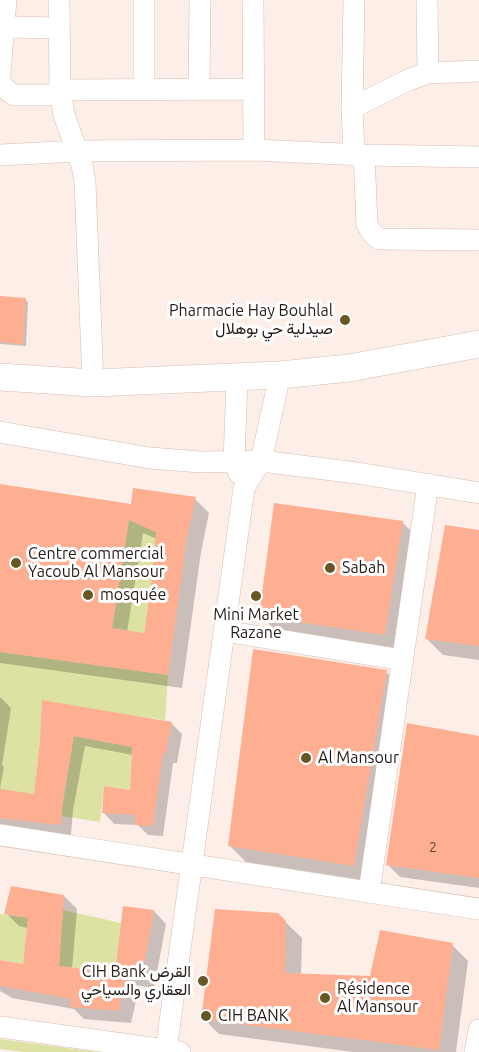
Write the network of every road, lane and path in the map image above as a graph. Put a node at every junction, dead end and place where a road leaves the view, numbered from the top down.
1 (6, 0) edge
2 (58, 0) edge
3 (144, 0) edge
4 (200, 0) edge
5 (253, 0) edge
6 (354, 0) edge
7 (427, 0) edge
8 (4, 27) junction
9 (59, 28) junction
10 (479, 70) edge
11 (0, 72) edge
12 (428, 73) junction
13 (144, 89) junction
14 (199, 89) junction
15 (254, 89) junction
16 (61, 92) junction
17 (352, 108) junction
18 (254, 150) junction
19 (78, 151) junction
20 (0, 155) edge
21 (359, 155) junction
22 (479, 157) edge
23 (479, 240) edge
24 (479, 344) edge
25 (280, 375) junction
26 (0, 377) edge
27 (237, 378) junction
28 (93, 383) junction
29 (0, 432) edge
30 (261, 461) junction
31 (234, 462) junction
32 (428, 484) junction
33 (244, 488) junction
34 (479, 494) edge
35 (224, 631) junction
36 (403, 660) junction
37 (0, 835) edge
38 (192, 864) junction
39 (369, 892) junction
40 (479, 909) edge
41 (0, 1028) edge
42 (479, 1030) edge
43 (173, 1051) edge
44 (475, 1052) edge

1 - 8 street
2 - 9 street
3 - 13 street
4 - 14 street
5 - 15 street
6 - 17 street
7 - 12 street
8 - 9 street
8 - 11 street
9 - 16 street
10 - 12 street
11 - 16 street
12 - 17 street
13 - 14 street
13 - 16 street
14 - 15 street
15 - 18 street
16 - 19 street
17 - 21 street
18 - 19 street
18 - 21 street
19 - 20 street
19 - 28 street
21 - 22 street
21 - 23 street
24 - 25 main road
25 - 27 main road
25 - 30 street
26 - 28 main road
27 - 28 main road
27 - 31 street
29 - 31 street
30 - 31 street
30 - 32 street
30 - 33 street
31 - 33 street
32 - 34 street
32 - 36 street
33 - 35 street
35 - 36 street
35 - 38 street
36 - 39 street
37 - 38 street
38 - 39 street
38 - 43 street
39 - 40 street
41 - 43 street
42 - 44 street

